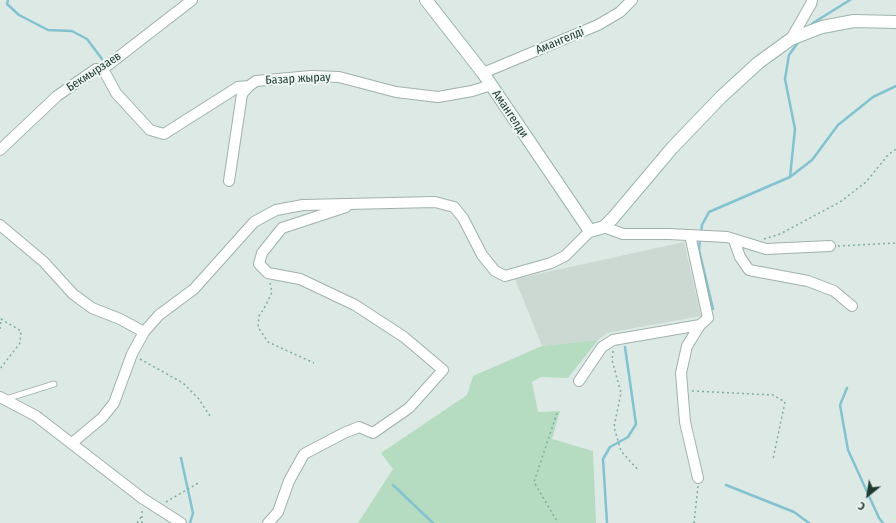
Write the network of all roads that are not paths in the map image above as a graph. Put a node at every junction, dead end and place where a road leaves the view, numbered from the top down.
1 (192, 0) edge
2 (426, 0) edge
3 (632, 0) edge
4 (812, 0) edge
5 (896, 22) edge
6 (791, 39) junction
7 (103, 69) junction
8 (483, 73) junction
9 (490, 85) junction
10 (249, 86) junction
11 (0, 150) edge
12 (229, 181) dead end
13 (356, 203) junction
14 (0, 225) edge
15 (604, 227) junction
16 (590, 232) junction
17 (690, 235) junction
18 (734, 240) junction
19 (830, 246) road end
20 (852, 306) dead end
21 (700, 325) junction
22 (144, 332) junction
23 (579, 380) dead end
24 (54, 384) dead end
25 (2, 398) edge
26 (72, 443) junction
27 (698, 478) road end
28 (181, 523) edge
29 (268, 523) edge

1 - 7 street, Бекмырзаев
2 - 8 main road, Амангелди
3 - 8 street, Амангелді
4 - 6 street
5 - 6 main road
6 - 15 main road
7 - 10 street
7 - 11 street, Бекмырзаев
8 - 9 main road, Амангелди
9 - 10 street, Базар жырау
9 - 16 main road, Амангелди
10 - 12 street, Базар жырау
13 - 16 street
13 - 22 street
13 - 29 street
14 - 22 street
15 - 16 main road
15 - 17 street
17 - 18 street
17 - 21 street
18 - 19 street
18 - 20 street
21 - 23 street
21 - 27 street
22 - 26 street
24 - 25 lane
25 - 26 street
26 - 28 street

